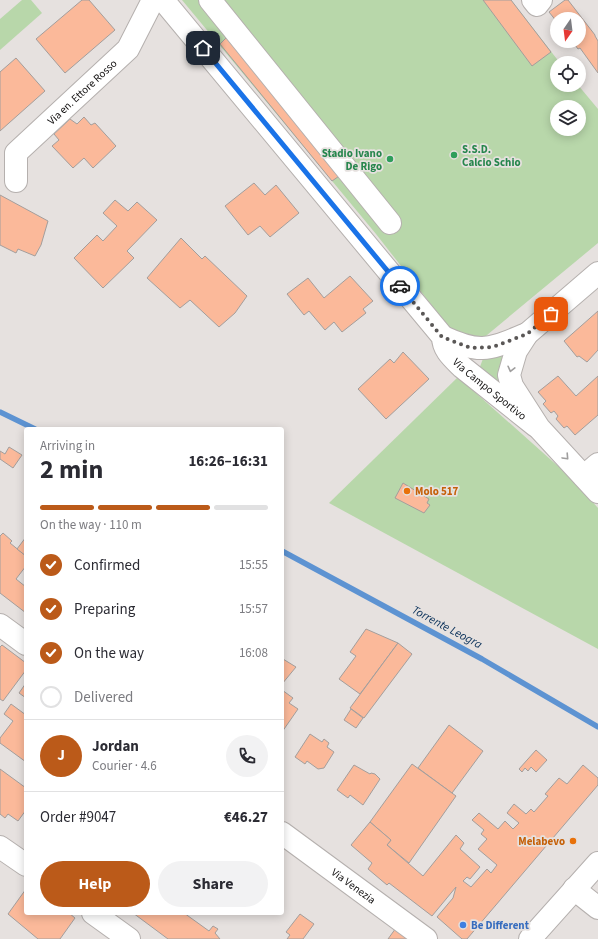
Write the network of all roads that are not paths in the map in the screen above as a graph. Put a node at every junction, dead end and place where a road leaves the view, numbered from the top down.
1 (153, 0) edge
2 (163, 0) edge
3 (210, 0) edge
4 (533, 0) edge
5 (541, 0) edge
6 (16, 181) dead end
7 (390, 223) dead end
8 (598, 273) edge
9 (527, 334) junction
10 (442, 337) junction
11 (539, 428) junction
12 (591, 470) edge
13 (598, 492) edge
14 (0, 625) edge
15 (24, 643) edge
16 (284, 834) edge
17 (0, 847) edge
18 (598, 863) edge
19 (24, 864) edge
20 (574, 889) junction
21 (598, 908) edge
22 (96, 915) edge
23 (129, 939) edge
24 (426, 939) edge
25 (530, 939) edge

1 - 6 street, Via en. Ettore Rosso
2 - 10 street, Via Campo Sportivo
3 - 7 street
4 - 5 street
8 - 9 street
9 - 10 street
9 -> 11 street
10 - 11 street, Via Campo Sportivo
11 -> 12 street, Via Campo Sportivo
12 - 13 street, Via Campo Sportivo
14 - 15 street
16 - 24 street, Via Venezia
17 - 19 street
18 - 20 street
20 - 21 street
20 - 25 street
22 - 23 street

